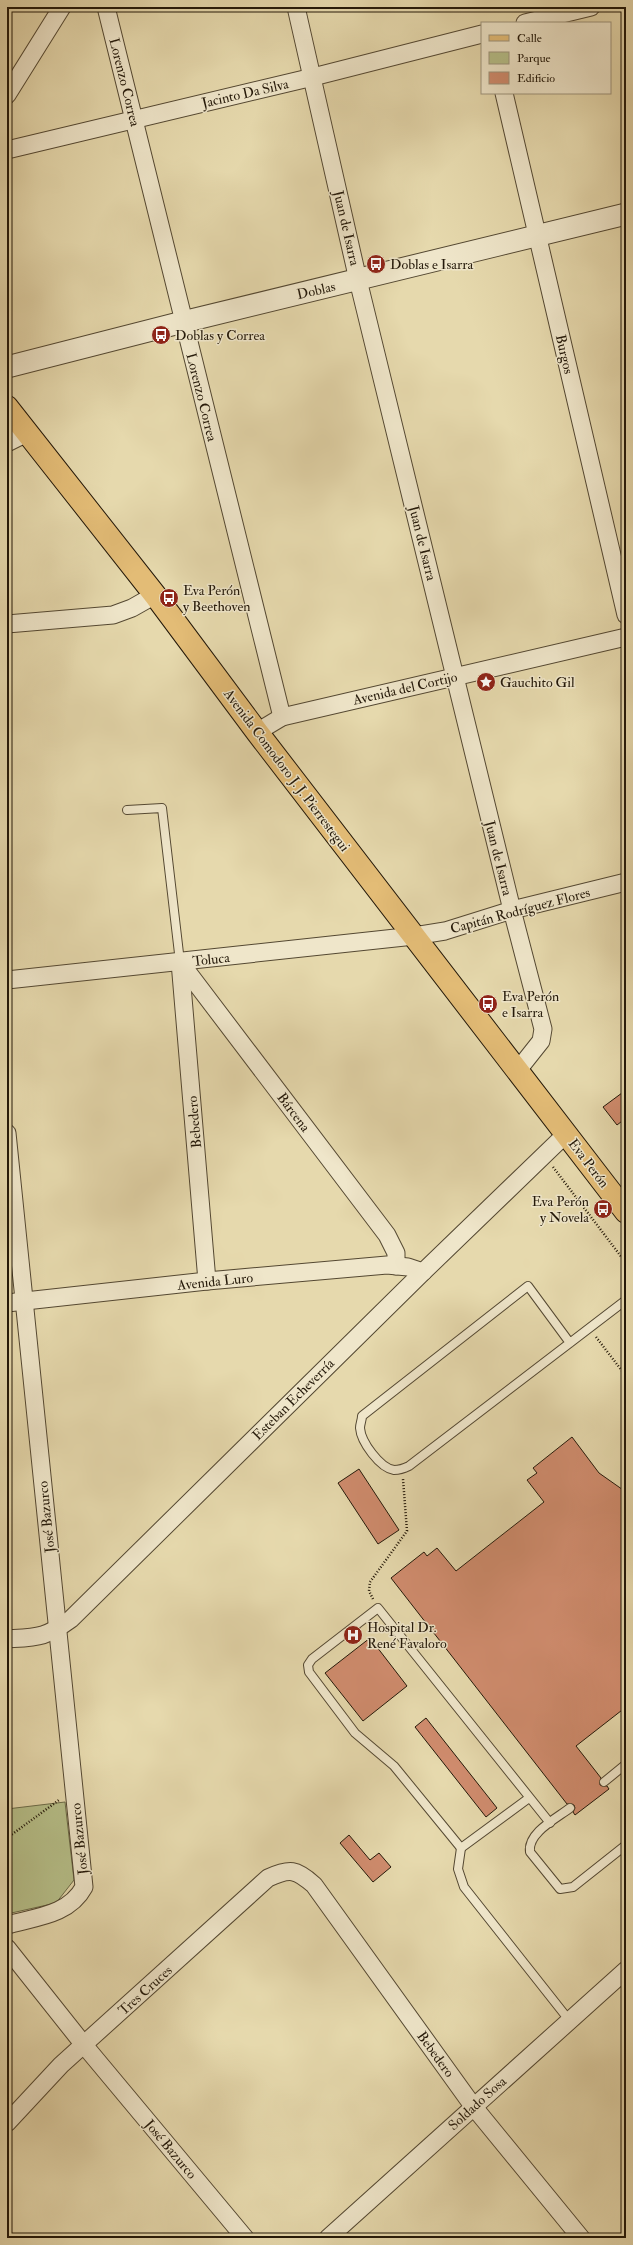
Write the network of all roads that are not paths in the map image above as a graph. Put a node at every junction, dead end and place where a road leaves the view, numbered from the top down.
1 (62, 7) edge
2 (106, 7) edge
3 (296, 7) edge
4 (591, 7) edge
5 (529, 22) edge
6 (481, 34) edge
7 (313, 77) junction
8 (504, 94) edge
9 (7, 95) edge
10 (135, 119) junction
11 (7, 150) edge
12 (626, 214) edge
13 (537, 235) junction
14 (358, 280) junction
15 (183, 322) junction
16 (7, 367) edge
17 (7, 407) edge
18 (27, 433) junction
19 (7, 442) edge
20 (155, 595) junction
21 (626, 615) edge
22 (7, 624) edge
23 (626, 637) edge
24 (455, 676) junction
25 (282, 717) junction
26 (257, 732) junction
27 (127, 810) dead end
28 (626, 882) edge
29 (512, 910) junction
30 (414, 936) junction
31 (180, 962) junction
32 (7, 980) edge
33 (518, 1070) junction
34 (7, 1133) edge
35 (567, 1133) junction
36 (626, 1212) edge
37 (396, 1266) junction
38 (423, 1272) junction
39 (207, 1281) junction
40 (626, 1300) edge
41 (25, 1301) junction
42 (7, 1303) edge
43 (570, 1343) junction
44 (57, 1629) junction
45 (7, 1639) edge
46 (626, 1764) edge
47 (604, 1782) dead end
48 (529, 1798) junction
49 (570, 1808) dead end
50 (550, 1823) junction
51 (626, 1845) edge
52 (462, 1848) junction
53 (293, 1871) joint
54 (7, 1925) edge
55 (7, 1948) edge
56 (626, 1970) edge
57 (569, 2020) junction
58 (84, 2045) junction
59 (473, 2106) junction
60 (7, 2123) edge
61 (245, 2238) edge
62 (328, 2238) edge
63 (581, 2238) edge

1 - 9 street
2 - 10 street, Lorenzo Correa
3 - 7 street, Juan de Isarra
4 - 5 street
6 - 7 street, Jacinto Da Silva
7 - 10 street, Jacinto Da Silva
7 - 14 street, Juan de Isarra
8 - 13 street, Burgos
10 - 11 street, Jacinto Da Silva
10 - 15 street, Lorenzo Correa
12 - 13 street, Doblas
13 - 14 street, Doblas
13 - 21 street, Burgos
14 - 15 street, Doblas
14 - 24 street, Juan de Isarra
15 - 16 street, Doblas
15 - 25 street, Lorenzo Correa
17 - 18 main road, Avenida Comodoro J. J. Pierrestegui
18 - 19 street
18 - 20 main road, Avenida Comodoro J. J. Pierrestegui
20 - 22 street
20 - 26 main road, Avenida Comodoro J. J. Pierrestegui
23 - 24 street, Avenida del Cortijo
24 - 25 street, Avenida del Cortijo
24 - 29 street, Juan de Isarra
25 - 26 street, Avenida del Cortijo
26 - 30 main road, Avenida Comodoro J. J. Pierrestegui
27 - 31 lane
28 - 29 street, Capitán Rodríguez Flores
29 - 30 street, Capitán Rodríguez Flores
29 - 33 street, Juan de Isarra
30 - 31 street, Toluca
30 - 33 main road, Avenida Comodoro J. J. Pierrestegui
31 - 32 street, Toluca
31 - 37 street, Bárcena
31 - 39 street, Bebedero
33 - 35 main road, Avenida Comodoro J. J. Pierrestegui
34 - 41 street, José Bazurco
35 - 36 main road, Eva Perón
35 - 38 street, Esteban Echeverría
37 - 38 street, Avenida Luro
37 - 39 street, Avenida Luro
38 - 44 street, Esteban Echeverría
39 - 41 street, Avenida Luro
40 - 43 lane
41 - 42 street, Avenida Luro
41 - 44 street, José Bazurco
43 - 43 lane
44 - 45 street, Esteban Echeverría
44 - 54 street, José Bazurco
46 - 47 lane
48 - 50 lane
48 - 52 lane
48 - 52 lane
49 - 50 lane
50 - 51 lane
52 - 57 lane
53 - 58 street, Tres Cruces
53 - 59 street, Bebedero
55 - 58 street, José Bazurco
56 - 57 street, Soldado Sosa
57 - 59 street, Soldado Sosa
58 - 60 street, Tres Cruces
58 - 61 street, José Bazurco
59 - 62 street, Soldado Sosa
59 - 63 street, Bebedero

